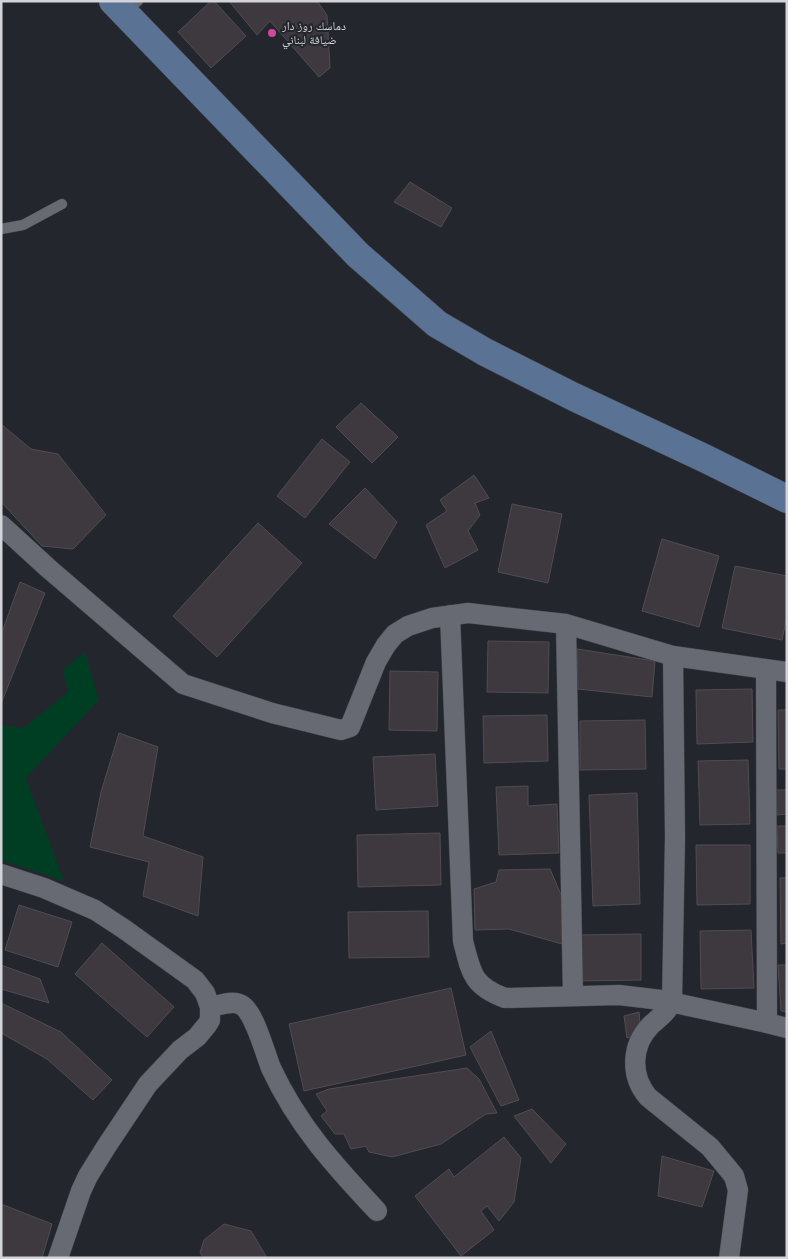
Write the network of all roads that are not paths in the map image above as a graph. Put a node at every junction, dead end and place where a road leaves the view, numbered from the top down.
1 (125, 5) edge
2 (62, 204) dead end
3 (1, 229) edge
4 (787, 499) edge
5 (1, 525) edge
6 (450, 615) junction
7 (566, 624) junction
8 (673, 656) junction
9 (766, 669) junction
10 (787, 672) edge
11 (1, 874) edge
12 (573, 996) junction
13 (672, 1002) junction
14 (210, 1007) junction
15 (767, 1023) junction
16 (787, 1028) edge
17 (377, 1211) dead end
18 (58, 1258) edge
19 (729, 1258) edge

1 - 4 main road
2 - 3 lane
5 - 6 street
6 - 7 street
6 - 12 street
7 - 8 street
7 - 12 street
8 - 9 street
8 - 13 street
9 - 10 street
9 - 15 street
11 - 14 street
12 - 13 street
13 - 15 street
13 - 19 street
14 - 17 street
14 - 18 street
15 - 16 street

